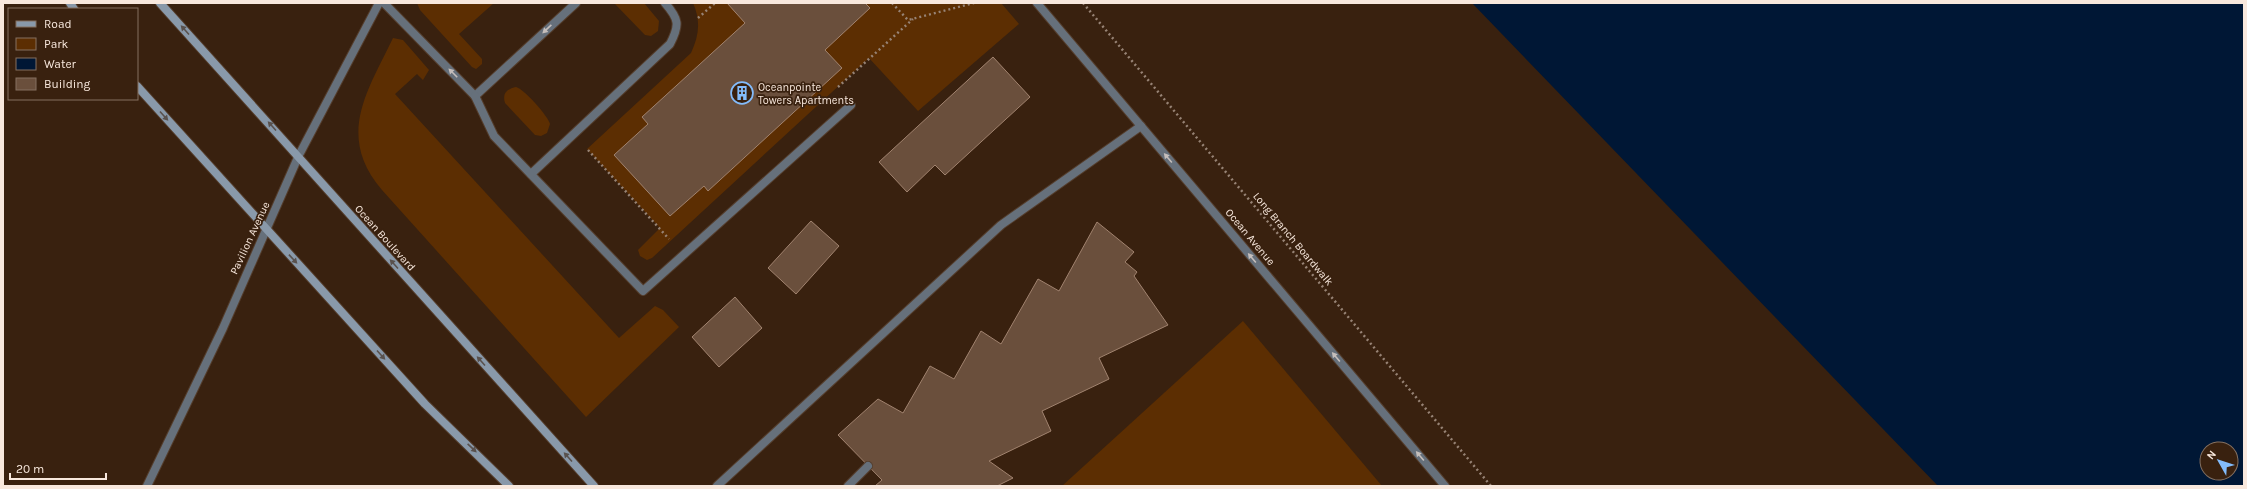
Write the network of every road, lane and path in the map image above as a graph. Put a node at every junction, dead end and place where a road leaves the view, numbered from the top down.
1 (160, 3) edge
2 (379, 3) edge
3 (384, 3) edge
4 (576, 3) edge
5 (665, 3) edge
6 (715, 3) edge
7 (892, 3) edge
8 (974, 3) edge
9 (1037, 3) edge
10 (1083, 3) edge
11 (697, 14) dead end
12 (698, 18) junction
13 (908, 21) junction
14 (698, 23) dead end
15 (138, 87) edge
16 (836, 88) dead end
17 (476, 96) junction
18 (851, 105) dead end
19 (1141, 126) junction
20 (593, 144) dead end
21 (298, 155) junction
22 (531, 174) junction
23 (267, 231) junction
24 (671, 241) dead end
25 (868, 466) dead end
26 (147, 486) edge
27 (509, 486) edge
28 (594, 486) edge
29 (717, 486) edge
30 (848, 486) edge
31 (1445, 486) edge
32 (1491, 486) edge

21 -> 1 main road, Ocean Boulevard
2 - 21 street, Pavilion Avenue
17 -> 3 street
4 -> 17 street
5 - 22 street
6 - 12 path
7 - 13 path
8 - 13 path
9 - 19 street, Ocean Avenue
10 - 32 path, Long Branch Boardwalk
11 - 12 path
12 - 14 path
13 - 16 path
15 -> 23 main road
17 - 22 street
18 - 22 street
19 - 29 street
31 -> 19 street, Ocean Avenue
20 - 24 path
21 - 23 street, Pavilion Avenue
28 -> 21 main road, Ocean Boulevard
23 - 26 street, Pavilion Avenue
23 -> 27 main road
25 - 30 street

